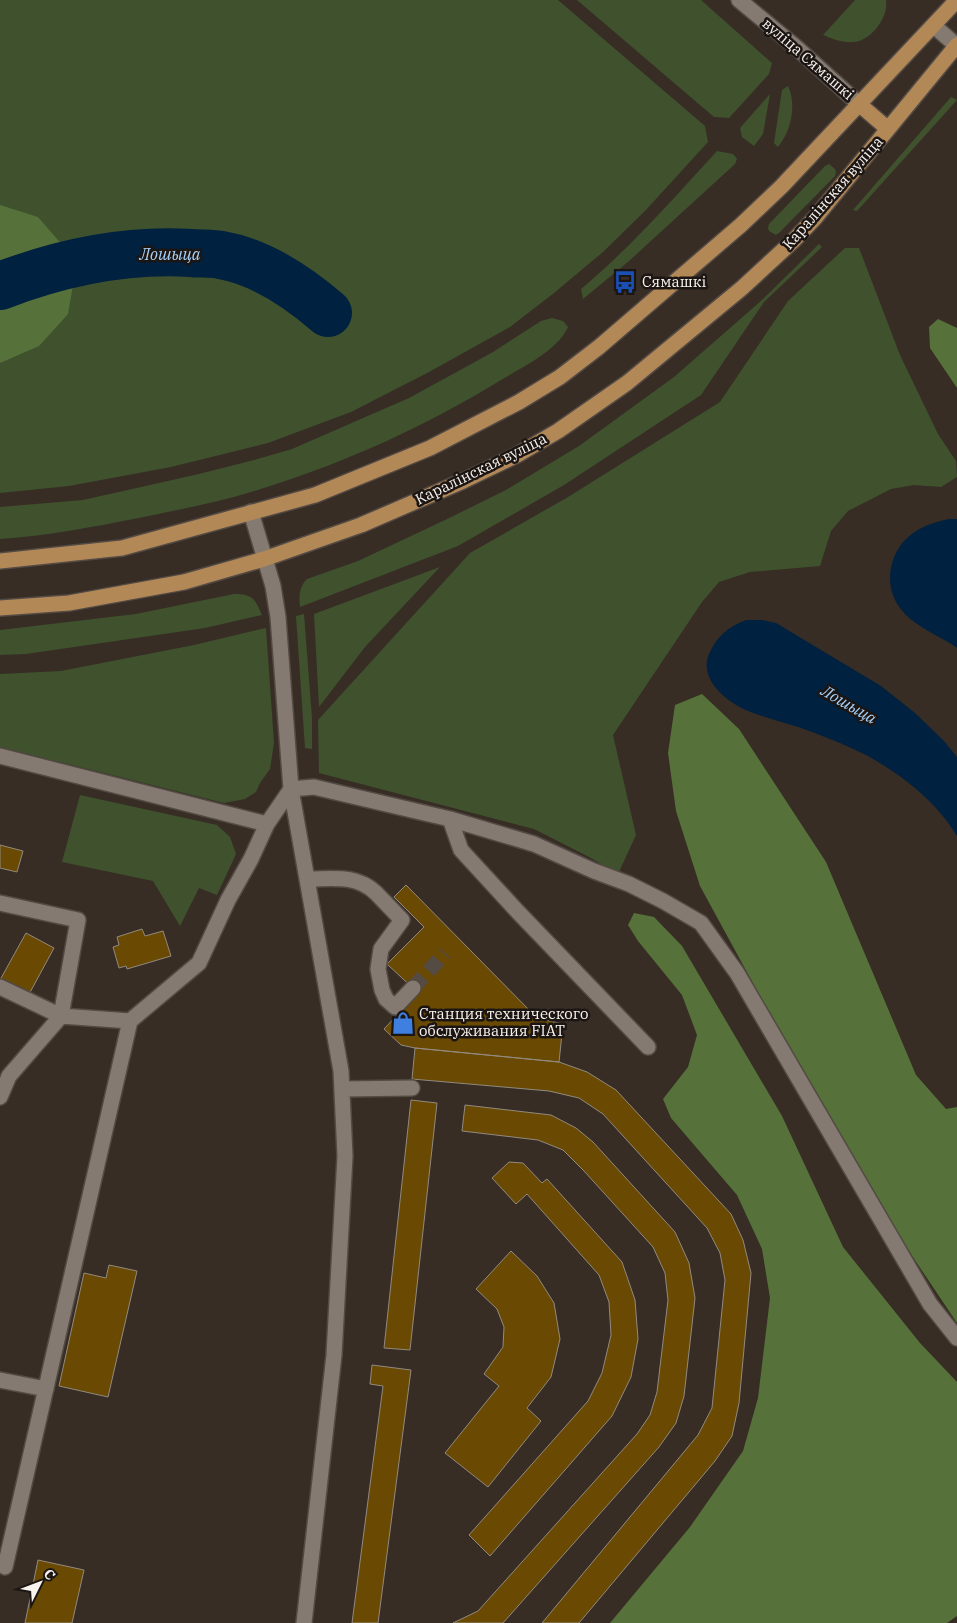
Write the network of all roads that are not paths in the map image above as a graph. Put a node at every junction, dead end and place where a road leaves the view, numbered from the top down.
1 (739, 0) edge
2 (954, 3) edge
3 (934, 26) junction
4 (957, 45) edge
5 (859, 104) junction
6 (888, 129) junction
7 (251, 512) junction
8 (264, 559) junction
9 (0, 561) edge
10 (0, 608) edge
11 (0, 756) edge
12 (291, 789) junction
13 (450, 819) junction
14 (267, 824) junction
15 (307, 879) junction
16 (0, 902) edge
17 (0, 987) edge
18 (413, 988) tunnel mouth
19 (61, 1016) junction
20 (130, 1021) junction
21 (648, 1047) dead end
22 (5, 1074) edge
23 (412, 1088) dead end
24 (342, 1089) junction
25 (0, 1097) edge
26 (957, 1338) edge
27 (0, 1380) edge
28 (46, 1389) junction
29 (5, 1567) dead end
30 (304, 1623) edge

1 - 5 street, вуліца Сямашкі
2 - 3 main road, вуліца Сямашкі
3 - 4 street
3 - 5 main road, вуліца Сямашкі
4 - 6 main road
5 - 6 main road
5 - 7 main road
6 - 8 main road, Каралінская вуліца
7 - 8 street
7 - 9 main road
8 - 10 main road, Каралінская вуліца
8 - 12 street
11 - 14 street
12 - 13 street
12 - 14 street
12 - 15 street
13 - 21 street
13 - 26 street
14 - 20 street
15 - 18 street
15 - 24 street
16 - 19 street
17 - 19 street
19 - 20 street
19 - 22 street
20 - 28 street
22 - 25 street
23 - 24 street
24 - 30 street
27 - 28 street
28 - 29 street

